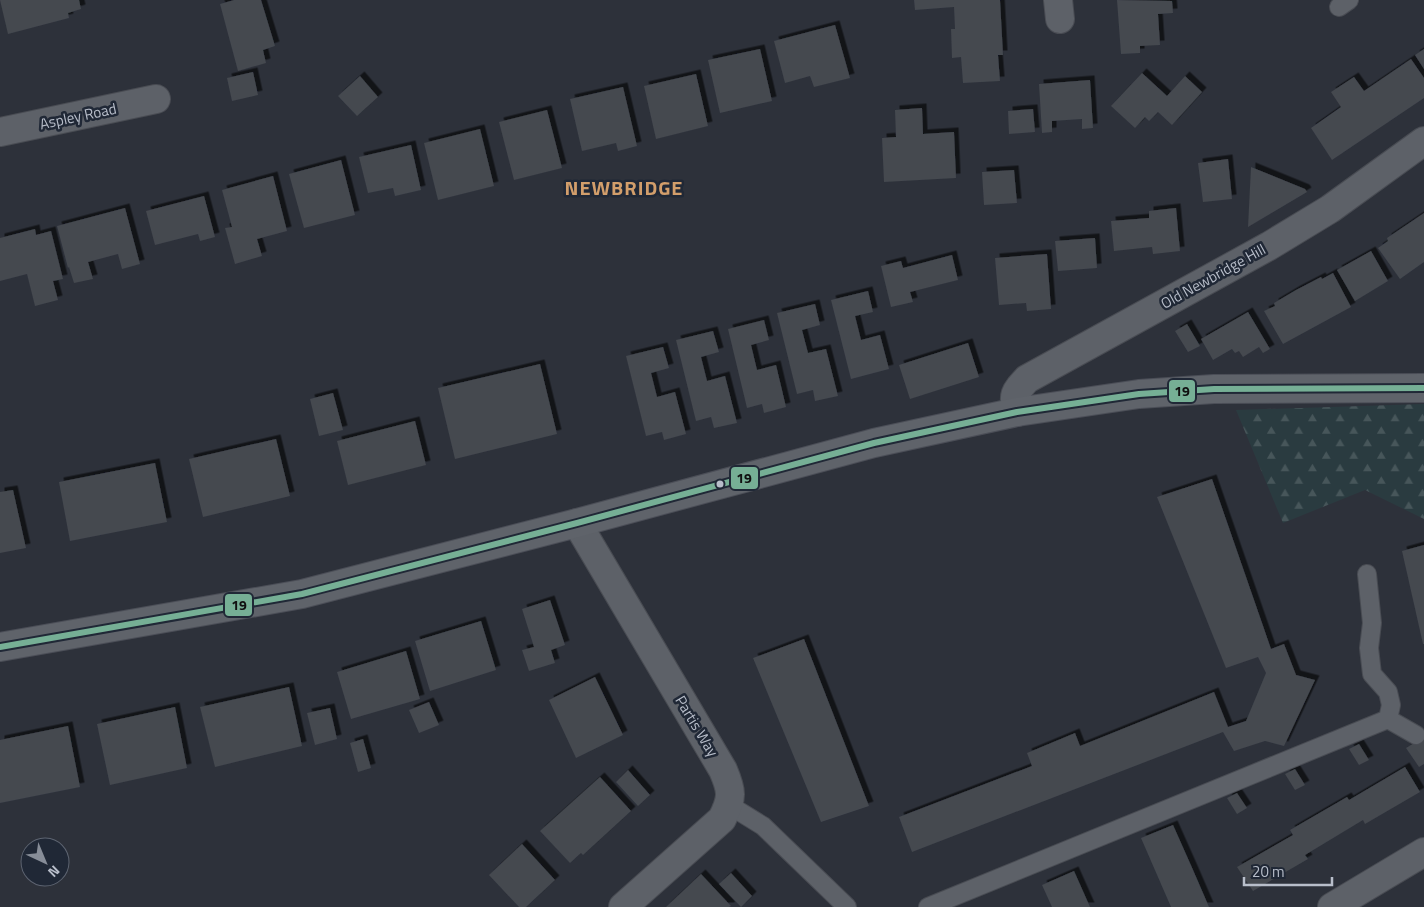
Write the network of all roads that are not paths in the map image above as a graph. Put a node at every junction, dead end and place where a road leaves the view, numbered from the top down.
1 (156, 99) dead end
2 (0, 132) edge
3 (1424, 141) edge
4 (1424, 388) edge
5 (1017, 412) junction
6 (577, 523) junction
7 (1367, 574) dead end
8 (0, 647) edge
9 (1388, 718) junction
10 (1416, 735) dead end
11 (729, 805) junction
12 (1424, 852) edge
13 (623, 907) edge
14 (847, 907) edge
15 (928, 907) edge
16 (1332, 907) edge

1 - 2 street, Aspley Road
3 - 5 street, Old Newbridge Hill
4 - 5 main road
5 - 6 main road
6 - 8 main road
6 - 11 street, Partis Way
7 - 9 lane
9 - 10 lane
9 - 15 lane
11 - 13 street
11 - 14 lane
12 - 16 street

